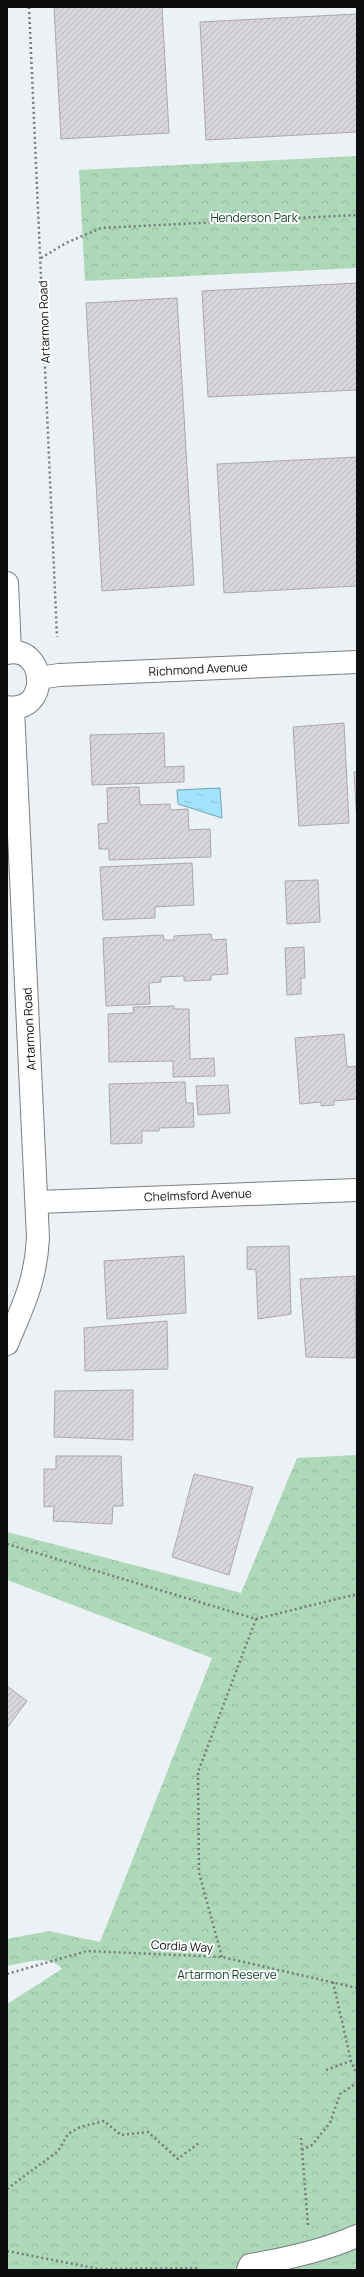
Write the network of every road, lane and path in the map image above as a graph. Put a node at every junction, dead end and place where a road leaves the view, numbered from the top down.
1 (29, 7) edge
2 (357, 215) edge
3 (41, 259) junction
4 (7, 582) edge
5 (57, 637) dead end
6 (8, 652) edge
7 (357, 662) edge
8 (39, 678) junction
9 (10, 707) edge
10 (357, 1190) edge
11 (38, 1202) junction
12 (7, 1344) edge
13 (7, 1544) edge
14 (357, 1594) edge
15 (256, 1619) junction
16 (222, 1957) junction
17 (7, 1974) edge
18 (333, 1982) junction
19 (357, 1988) edge
20 (351, 2062) junction
21 (326, 2070) dead end
22 (357, 2076) edge
23 (357, 2083) edge
24 (301, 2138) dead end
25 (200, 2142) dead end
26 (302, 2150) junction
27 (7, 2189) edge
28 (308, 2226) dead end
29 (357, 2236) edge
30 (7, 2251) edge
31 (249, 2267) edge
32 (200, 2268) dead end

1 - 3 path, Artarmon Road
2 - 3 path
3 - 5 path, Artarmon Road
4 - 6 street
6 - 8 street
7 - 8 street, Richmond Avenue
8 - 9 street
9 - 11 street, Artarmon Road
10 - 11 street, Chelmsford Avenue
11 - 12 street, Artarmon Road
13 - 15 path
14 - 15 path
15 - 16 path
16 - 17 path, Cordia Way
16 - 18 path, Cordia Way
18 - 19 path, Cordia Way
18 - 20 path
20 - 21 path
20 - 22 path
23 - 26 path
24 - 26 path
25 - 27 path
26 - 28 path
29 - 31 street
30 - 32 path

